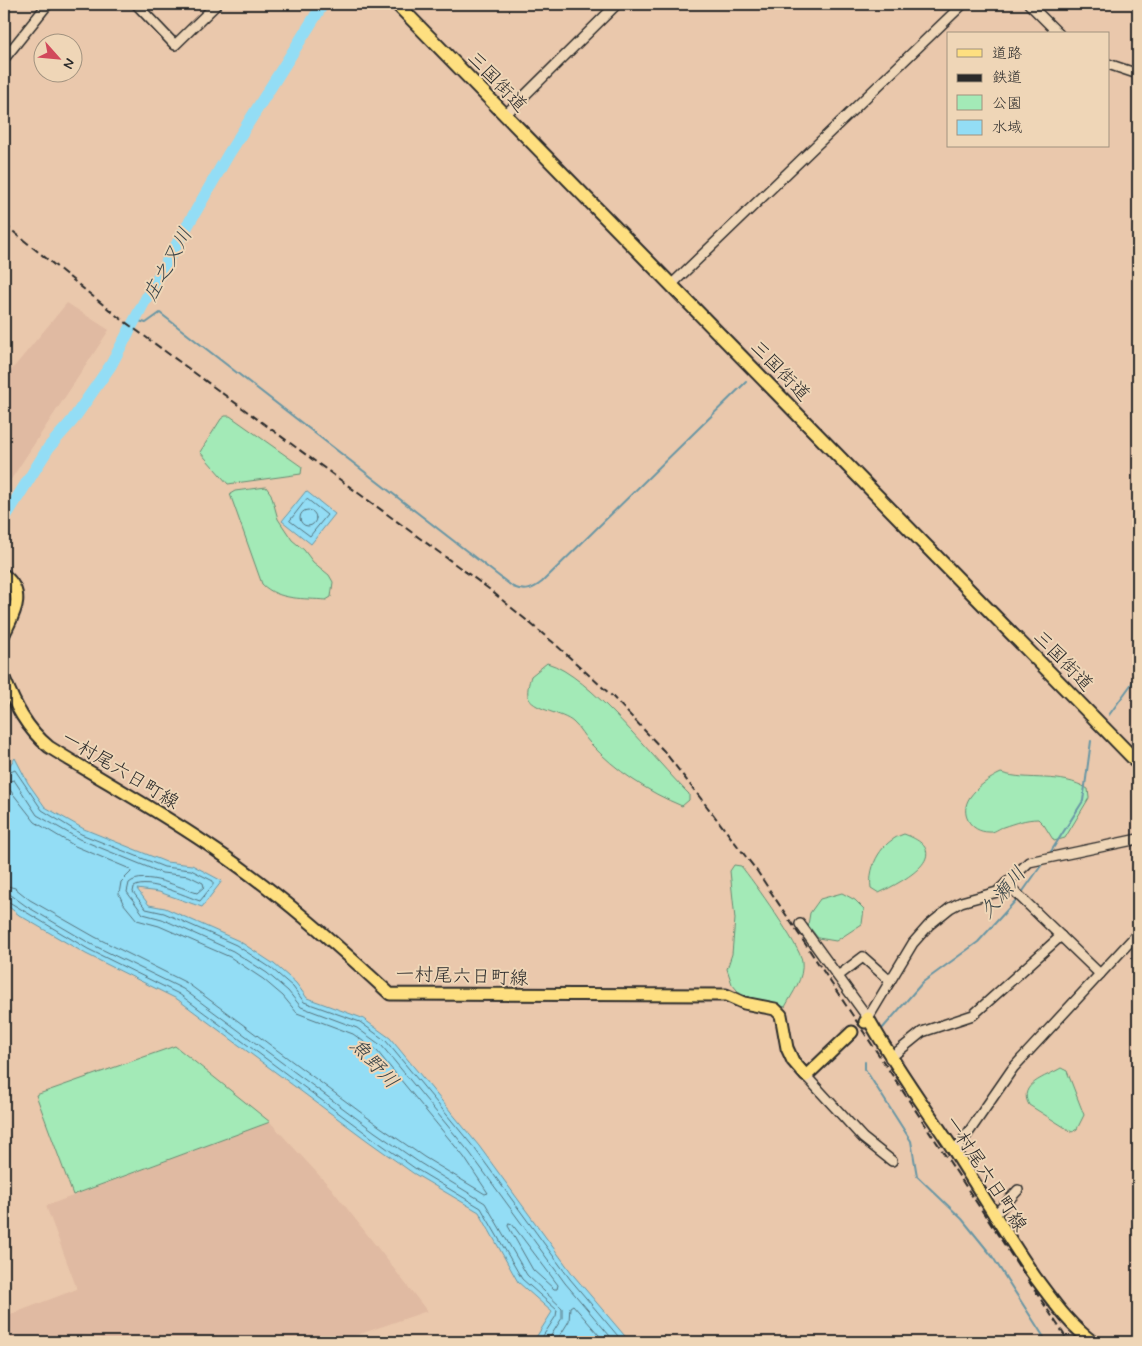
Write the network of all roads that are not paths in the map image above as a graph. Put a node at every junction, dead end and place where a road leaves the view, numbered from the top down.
1 (48, 4) edge
2 (136, 4) edge
3 (217, 4) edge
4 (397, 4) edge
5 (617, 4) edge
6 (963, 4) edge
7 (1029, 4) edge
8 (1058, 32) edge
9 (4, 59) edge
10 (1110, 65) edge
11 (1138, 74) edge
12 (505, 115) junction
13 (671, 285) junction
14 (4, 576) edge
15 (4, 634) edge
16 (4, 678) edge
17 (1138, 763) edge
18 (1138, 838) edge
19 (1006, 883) junction
20 (800, 924) dead end
21 (1138, 934) edge
22 (1061, 936) junction
23 (1100, 974) junction
24 (838, 976) junction
25 (890, 981) junction
26 (866, 1020) junction
27 (852, 1032) dead end
28 (890, 1058) junction
29 (806, 1076) junction
30 (955, 1152) junction
31 (892, 1161) dead end
32 (1018, 1190) dead end
33 (994, 1216) junction
34 (1093, 1342) edge

1 - 9 street
2 - 3 street
4 - 12 highway, 三国街道
5 - 12 street
6 - 13 street
7 - 8 street
10 - 11 street
12 - 13 highway, 三国街道
13 - 17 highway, 三国街道
14 - 15 main road
16 - 29 main road, 一村尾六日町線
18 - 19 street
19 - 22 street
19 - 25 street
20 - 24 street
21 - 23 street
22 - 23 street
22 - 28 street
23 - 30 street
24 - 25 street
24 - 26 street
25 - 26 street
26 - 28 main road, 一村尾六日町線
27 - 29 main road
28 - 30 main road, 一村尾六日町線
29 - 31 street
30 - 33 main road, 一村尾六日町線
32 - 33 street
33 - 34 main road, 一村尾六日町線

